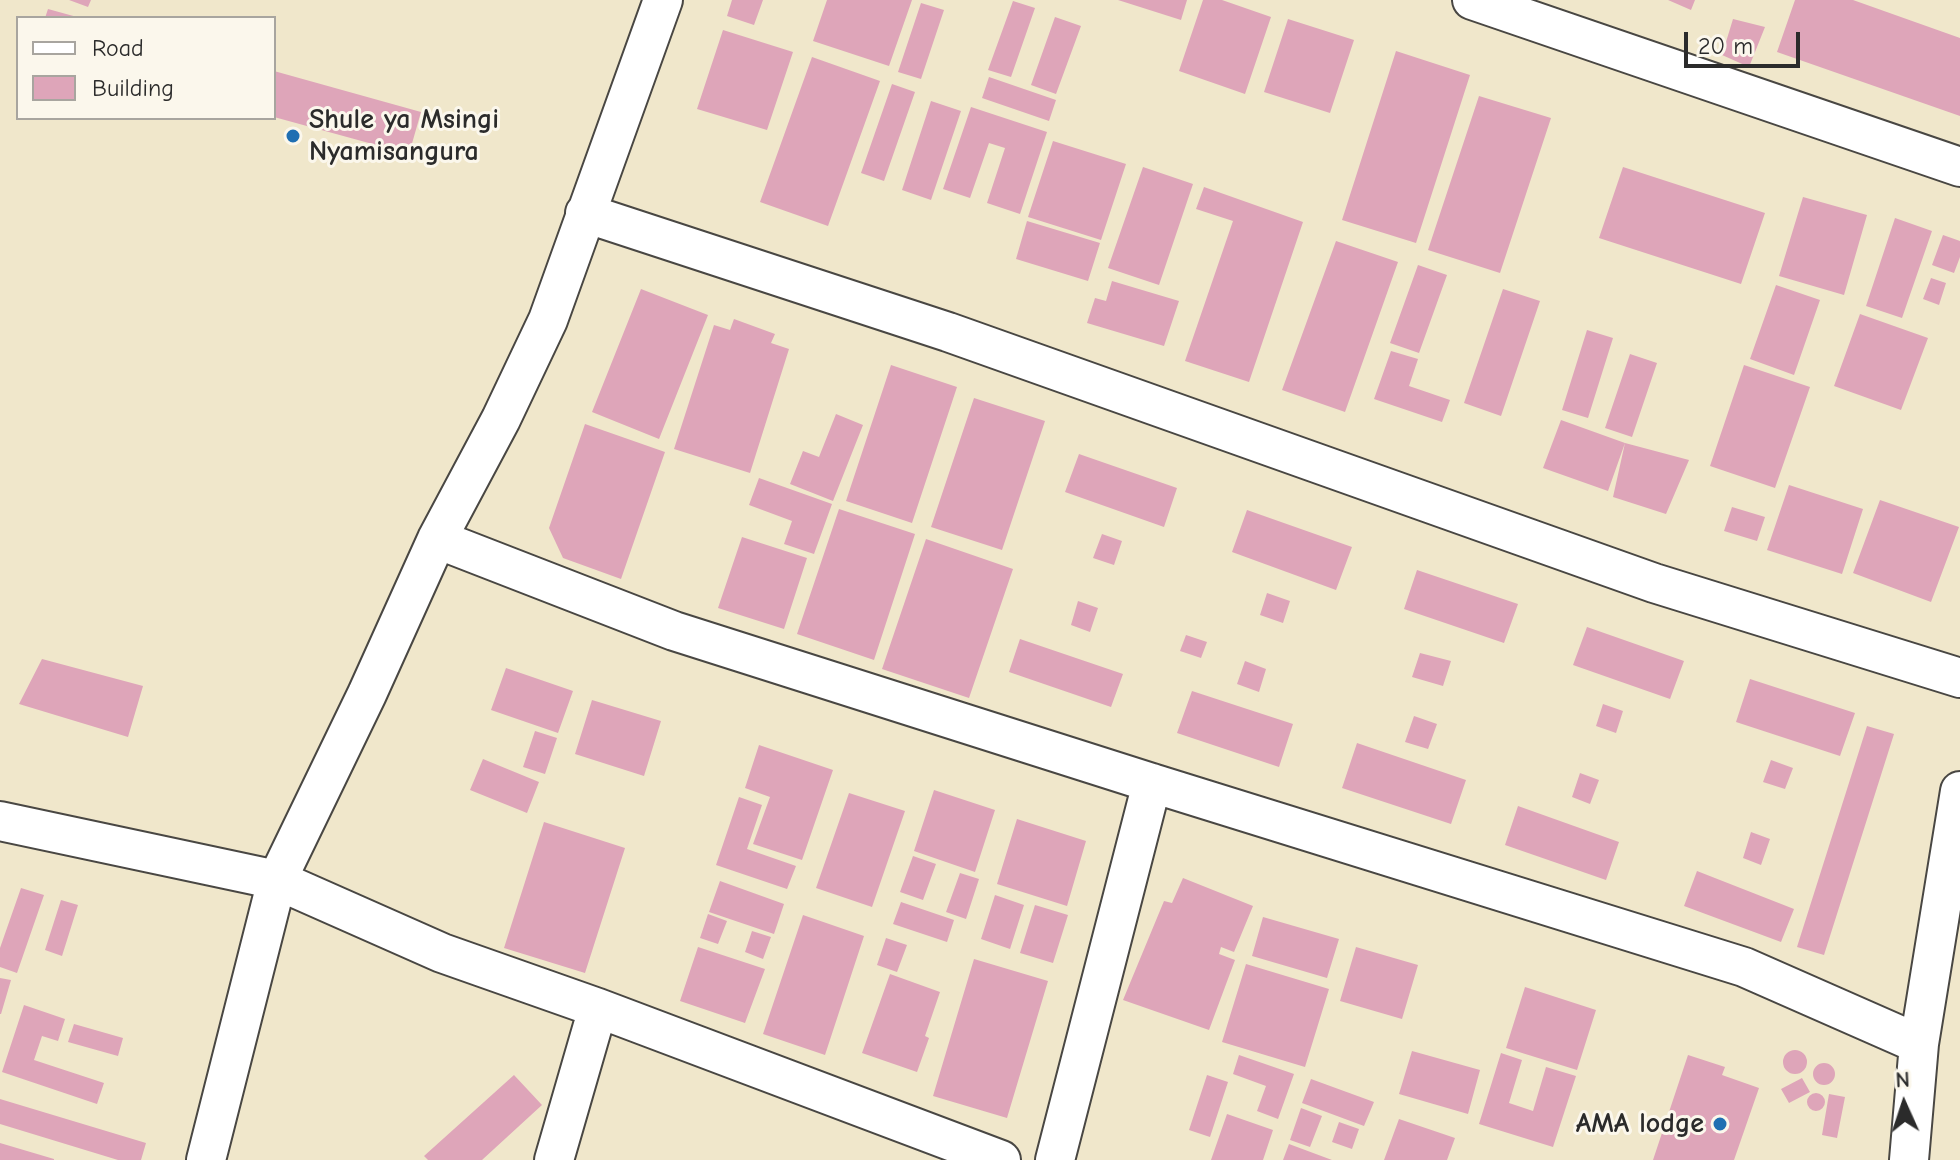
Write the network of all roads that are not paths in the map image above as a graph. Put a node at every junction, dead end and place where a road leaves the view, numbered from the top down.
1 (663, 0) edge
2 (1472, 0) edge
3 (1960, 167) edge
4 (585, 213) junction
5 (437, 539) junction
6 (1960, 678) edge
7 (1152, 783) junction
8 (1960, 791) edge
9 (0, 821) edge
10 (277, 880) junction
11 (598, 1008) junction
12 (1919, 1044) junction
13 (206, 1160) edge
14 (554, 1160) edge
15 (1001, 1160) edge
16 (1055, 1160) edge
17 (1909, 1160) edge

1 - 4 street
2 - 3 street
4 - 5 street
4 - 6 street
5 - 7 street
5 - 10 street
7 - 12 street
7 - 16 street
8 - 12 street
9 - 10 street
10 - 11 street
10 - 13 street
11 - 14 street
11 - 15 street
12 - 17 street

